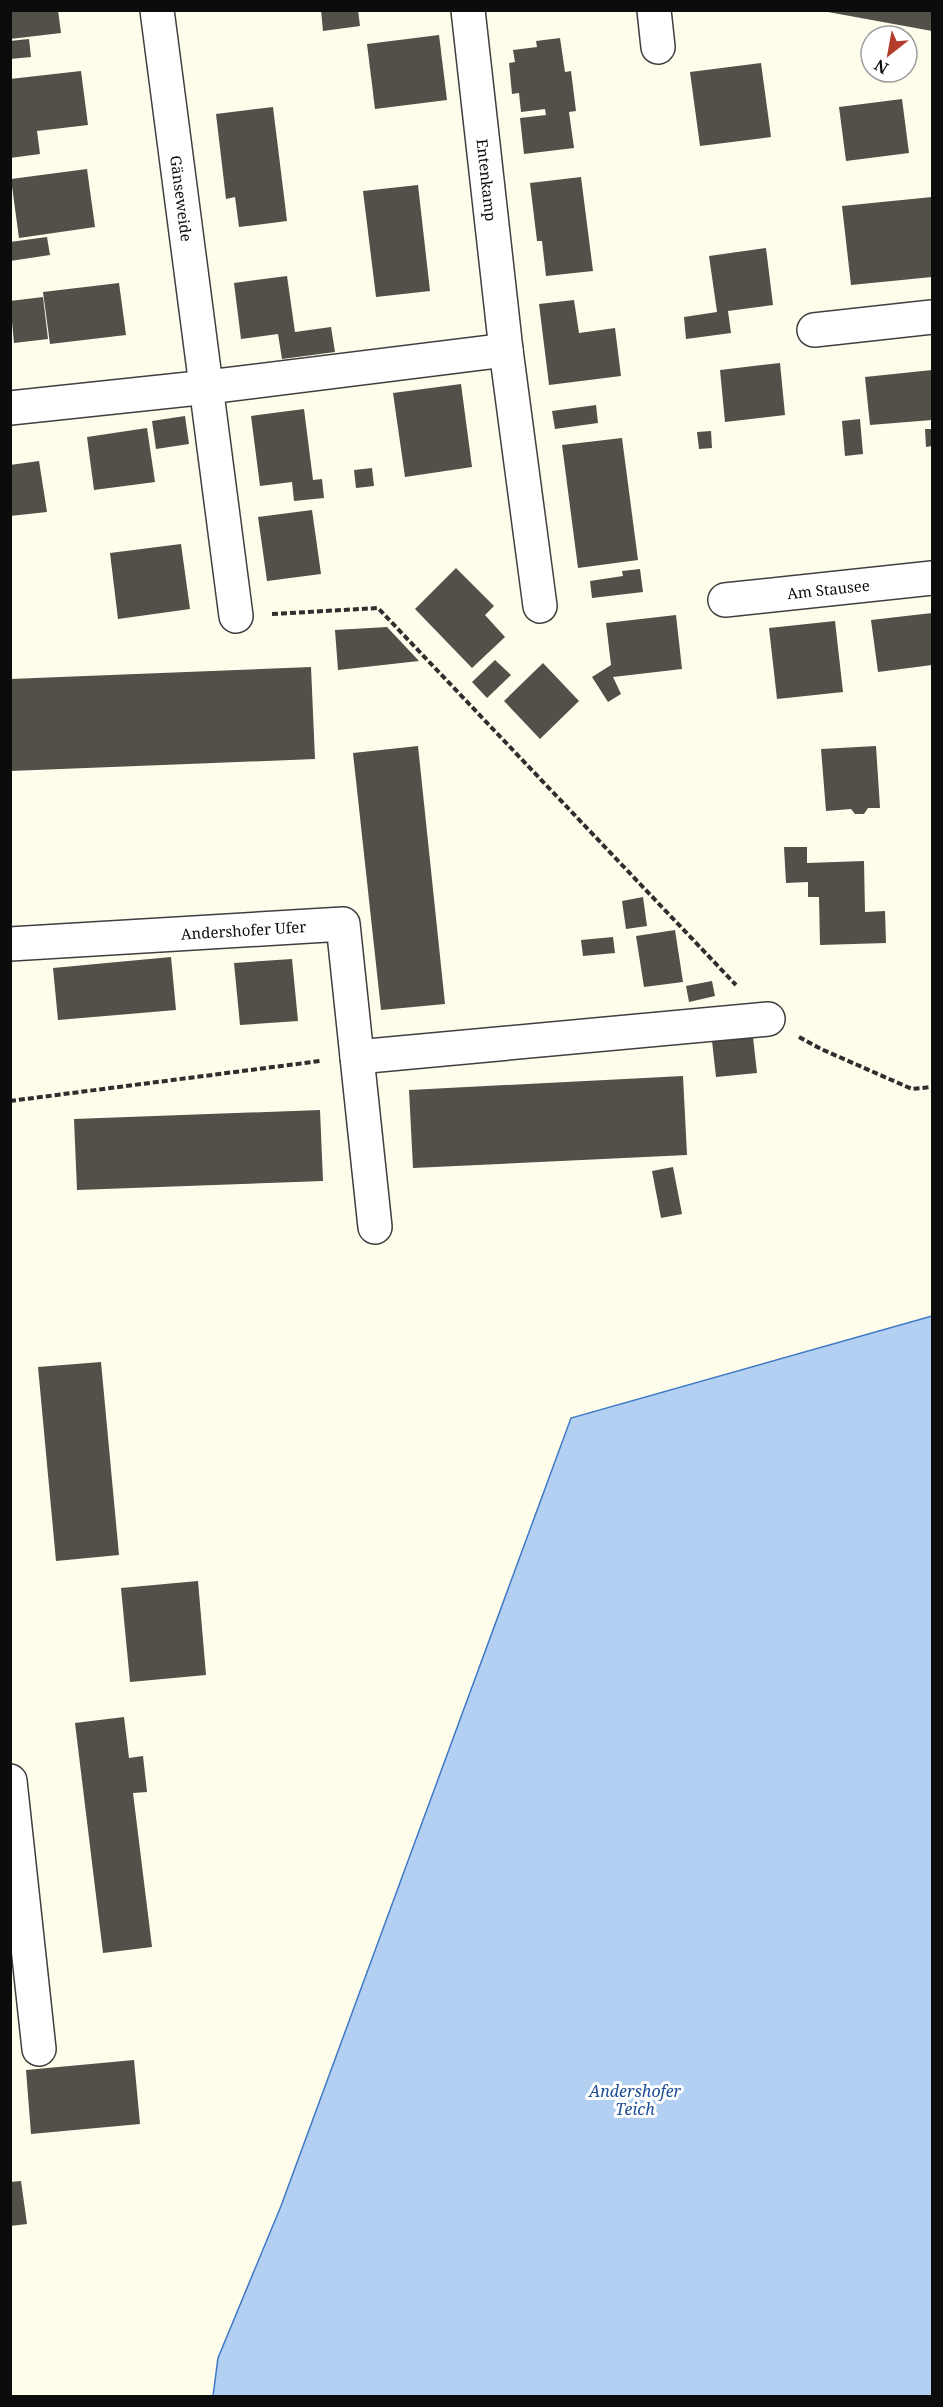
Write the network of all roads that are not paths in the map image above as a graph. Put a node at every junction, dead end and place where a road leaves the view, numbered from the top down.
1 (157, 10) edge
2 (468, 10) edge
3 (654, 10) edge
4 (658, 47) dead end
5 (933, 317) edge
6 (814, 330) dead end
7 (506, 350) junction
8 (208, 387) junction
9 (10, 408) edge
10 (933, 578) edge
11 (725, 600) dead end
12 (540, 606) dead end
13 (236, 616) road end
14 (10, 945) edge
15 (768, 1019) road end
16 (357, 1057) junction
17 (375, 1227) dead end
18 (10, 1781) edge
19 (39, 2049) dead end

1 - 8 street, Gänseweide
2 - 7 street, Entenkamp
3 - 4 street
5 - 6 street
7 - 8 street
7 - 12 street, Entenkamp
8 - 9 street
8 - 13 street, Gänseweide
10 - 11 street, Am Stausee
14 - 16 street, Andershofer Ufer
15 - 16 street
16 - 17 street, Andershofer Ufer
18 - 19 street

